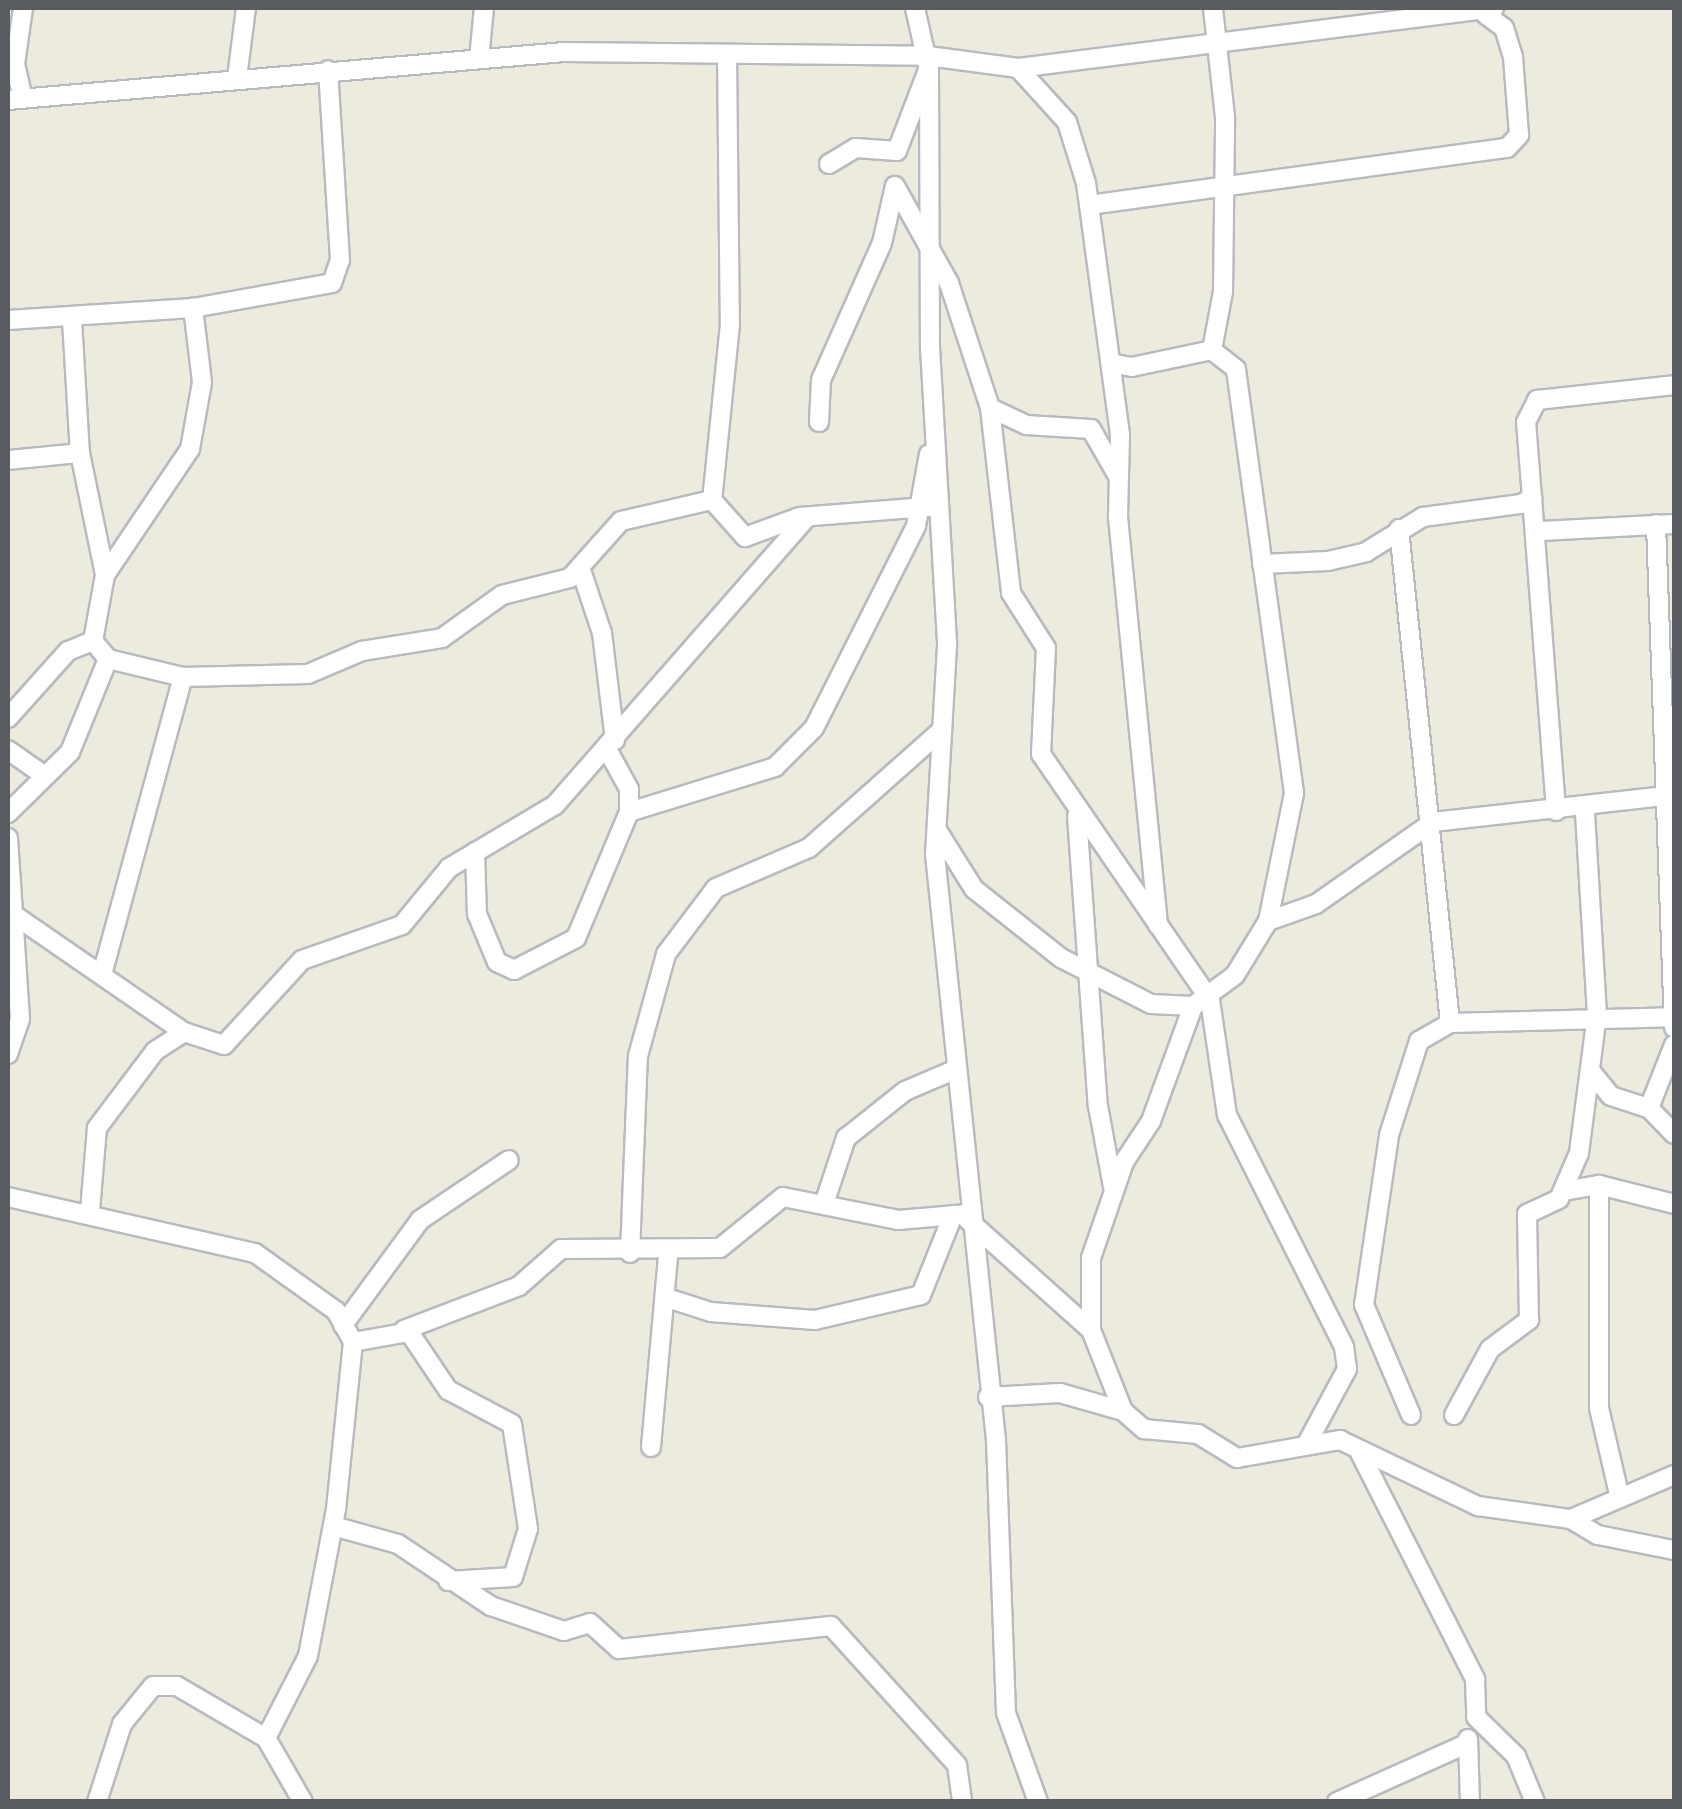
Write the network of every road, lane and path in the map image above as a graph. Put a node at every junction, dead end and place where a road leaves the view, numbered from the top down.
1 (23, 8) edge
2 (246, 8) edge
3 (484, 8) edge
4 (916, 8) edge
5 (1213, 8) edge
6 (1490, 11) edge
7 (1221, 38) junction
8 (727, 54) junction
9 (479, 59) junction
10 (928, 63) junction
11 (1018, 68) junction
12 (328, 70) junction
13 (237, 78) junction
14 (15, 99) edge
15 (829, 164) dead end
16 (1224, 188) junction
17 (1089, 205) junction
18 (932, 252) junction
19 (193, 308) junction
20 (8, 320) edge
21 (72, 320) junction
22 (1212, 350) junction
23 (1110, 363) junction
24 (1674, 385) edge
25 (990, 408) junction
26 (819, 422) dead end
27 (80, 453) junction
28 (8, 460) edge
29 (1119, 478) junction
30 (1532, 498) junction
31 (712, 500) junction
32 (929, 506) junction
33 (805, 519) junction
34 (1665, 524) edge
35 (1398, 529) junction
36 (1541, 532) junction
37 (1262, 564) junction
38 (580, 566) junction
39 (105, 575) junction
40 (1666, 632) edge
41 (93, 640) junction
42 (108, 659) junction
43 (183, 677) junction
44 (8, 718) edge
45 (942, 730) junction
46 (611, 744) junction
47 (8, 750) edge
48 (45, 776) junction
49 (1673, 795) edge
50 (1585, 810) junction
51 (1556, 811) junction
52 (629, 812) junction
53 (8, 813) edge
54 (1077, 815) junction
55 (1433, 822) junction
56 (937, 830) junction
57 (8, 838) edge
58 (474, 852) junction
59 (16, 918) junction
60 (1268, 921) junction
61 (1158, 925) junction
62 (103, 971) junction
63 (1091, 976) junction
64 (1201, 1003) junction
65 (1597, 1015) junction
66 (1450, 1022) junction
67 (1673, 1022) edge
68 (184, 1032) junction
69 (1674, 1051) edge
70 (8, 1054) edge
71 (952, 1071) junction
72 (1593, 1074) junction
73 (1649, 1108) junction
74 (1674, 1134) edge
75 (509, 1160) dead end
76 (1598, 1185) junction
77 (1564, 1191) junction
78 (1114, 1193) junction
79 (8, 1197) edge
80 (824, 1204) junction
81 (1674, 1204) edge
82 (90, 1210) junction
83 (963, 1216) junction
84 (630, 1253) junction
85 (668, 1255) junction
86 (668, 1298) junction
87 (343, 1325) junction
88 (404, 1330) junction
89 (1090, 1330) junction
90 (352, 1342) junction
91 (988, 1397) junction
92 (1123, 1411) junction
93 (1411, 1414) dead end
94 (1454, 1415) dead end
95 (1306, 1445) junction
96 (650, 1447) dead end
97 (1360, 1453) junction
98 (1674, 1475) edge
99 (1619, 1494) junction
100 (1571, 1519) junction
101 (333, 1526) junction
102 (1674, 1550) edge
103 (443, 1581) junction
104 (1476, 1717) junction
105 (266, 1738) junction
106 (1466, 1744) junction
107 (97, 1802) edge
108 (303, 1802) edge
109 (962, 1802) edge
110 (1038, 1802) edge
111 (1337, 1802) edge
112 (1470, 1802) edge
113 (1535, 1802) edge

1 - 14 street
2 - 13 street
3 - 9 street
4 - 10 street
5 - 7 street
6 - 7 street
6 - 16 street
7 - 11 street
7 - 16 street
8 - 9 street
8 - 10 street
8 - 31 street
9 - 12 street
10 - 11 street
10 - 15 street
10 - 18 street
11 - 17 street
12 - 13 street
12 - 19 street
13 - 14 street
16 - 17 street
16 - 22 street
17 - 23 street
18 - 25 street
18 - 26 street
18 - 32 street
19 - 21 street
19 - 39 street
20 - 21 street
21 - 27 street
22 - 23 street
22 - 37 street
23 - 29 street
24 - 30 street
25 - 29 street
25 - 54 street
27 - 28 street
27 - 39 street
29 - 61 street
30 - 35 street
30 - 36 street
31 - 33 street
31 - 38 street
32 - 33 street
32 - 45 street
32 - 52 street
33 - 46 street
34 - 36 street
34 - 40 street
35 - 37 street
35 - 55 street
36 - 51 street
37 - 60 street
38 - 43 street
38 - 46 street
39 - 41 street
40 - 49 street
41 - 42 street
41 - 44 street
42 - 43 street
42 - 48 street
43 - 62 street
45 - 56 street
45 - 84 street
46 - 52 street
46 - 58 street
47 - 48 street
48 - 53 street
49 - 50 street
49 - 67 street
50 - 51 street
50 - 65 street
51 - 55 street
52 - 58 street
54 - 61 street
54 - 63 street
55 - 60 street
55 - 66 street
56 - 63 street
56 - 71 street
57 - 59 street
58 - 68 street
59 - 62 street
59 - 70 street
60 - 64 street
61 - 64 street
62 - 68 street
63 - 64 street
63 - 78 street
64 - 78 street
64 - 95 street
65 - 66 street
65 - 67 street
65 - 72 street
66 - 93 street
68 - 82 street
69 - 73 street
71 - 80 street
71 - 83 street
72 - 73 street
72 - 77 street
73 - 74 street
75 - 87 street
76 - 77 street
76 - 81 street
76 - 99 street
77 - 94 street
78 - 89 street
79 - 82 street
80 - 83 street
80 - 85 street
82 - 87 street
83 - 86 street
83 - 89 street
83 - 91 street
84 - 85 street
84 - 88 street
85 - 86 street
86 - 96 street
87 - 90 street
88 - 90 street
88 - 103 street
89 - 92 street
90 - 101 street
91 - 92 street
91 - 110 street
92 - 95 street
95 - 97 street
97 - 100 street
97 - 104 street
98 - 99 street
99 - 100 street
100 - 102 street
101 - 103 street
101 - 105 street
103 - 109 street
104 - 106 street
104 - 113 street
105 - 107 street
105 - 108 street
106 - 111 street
106 - 112 street

